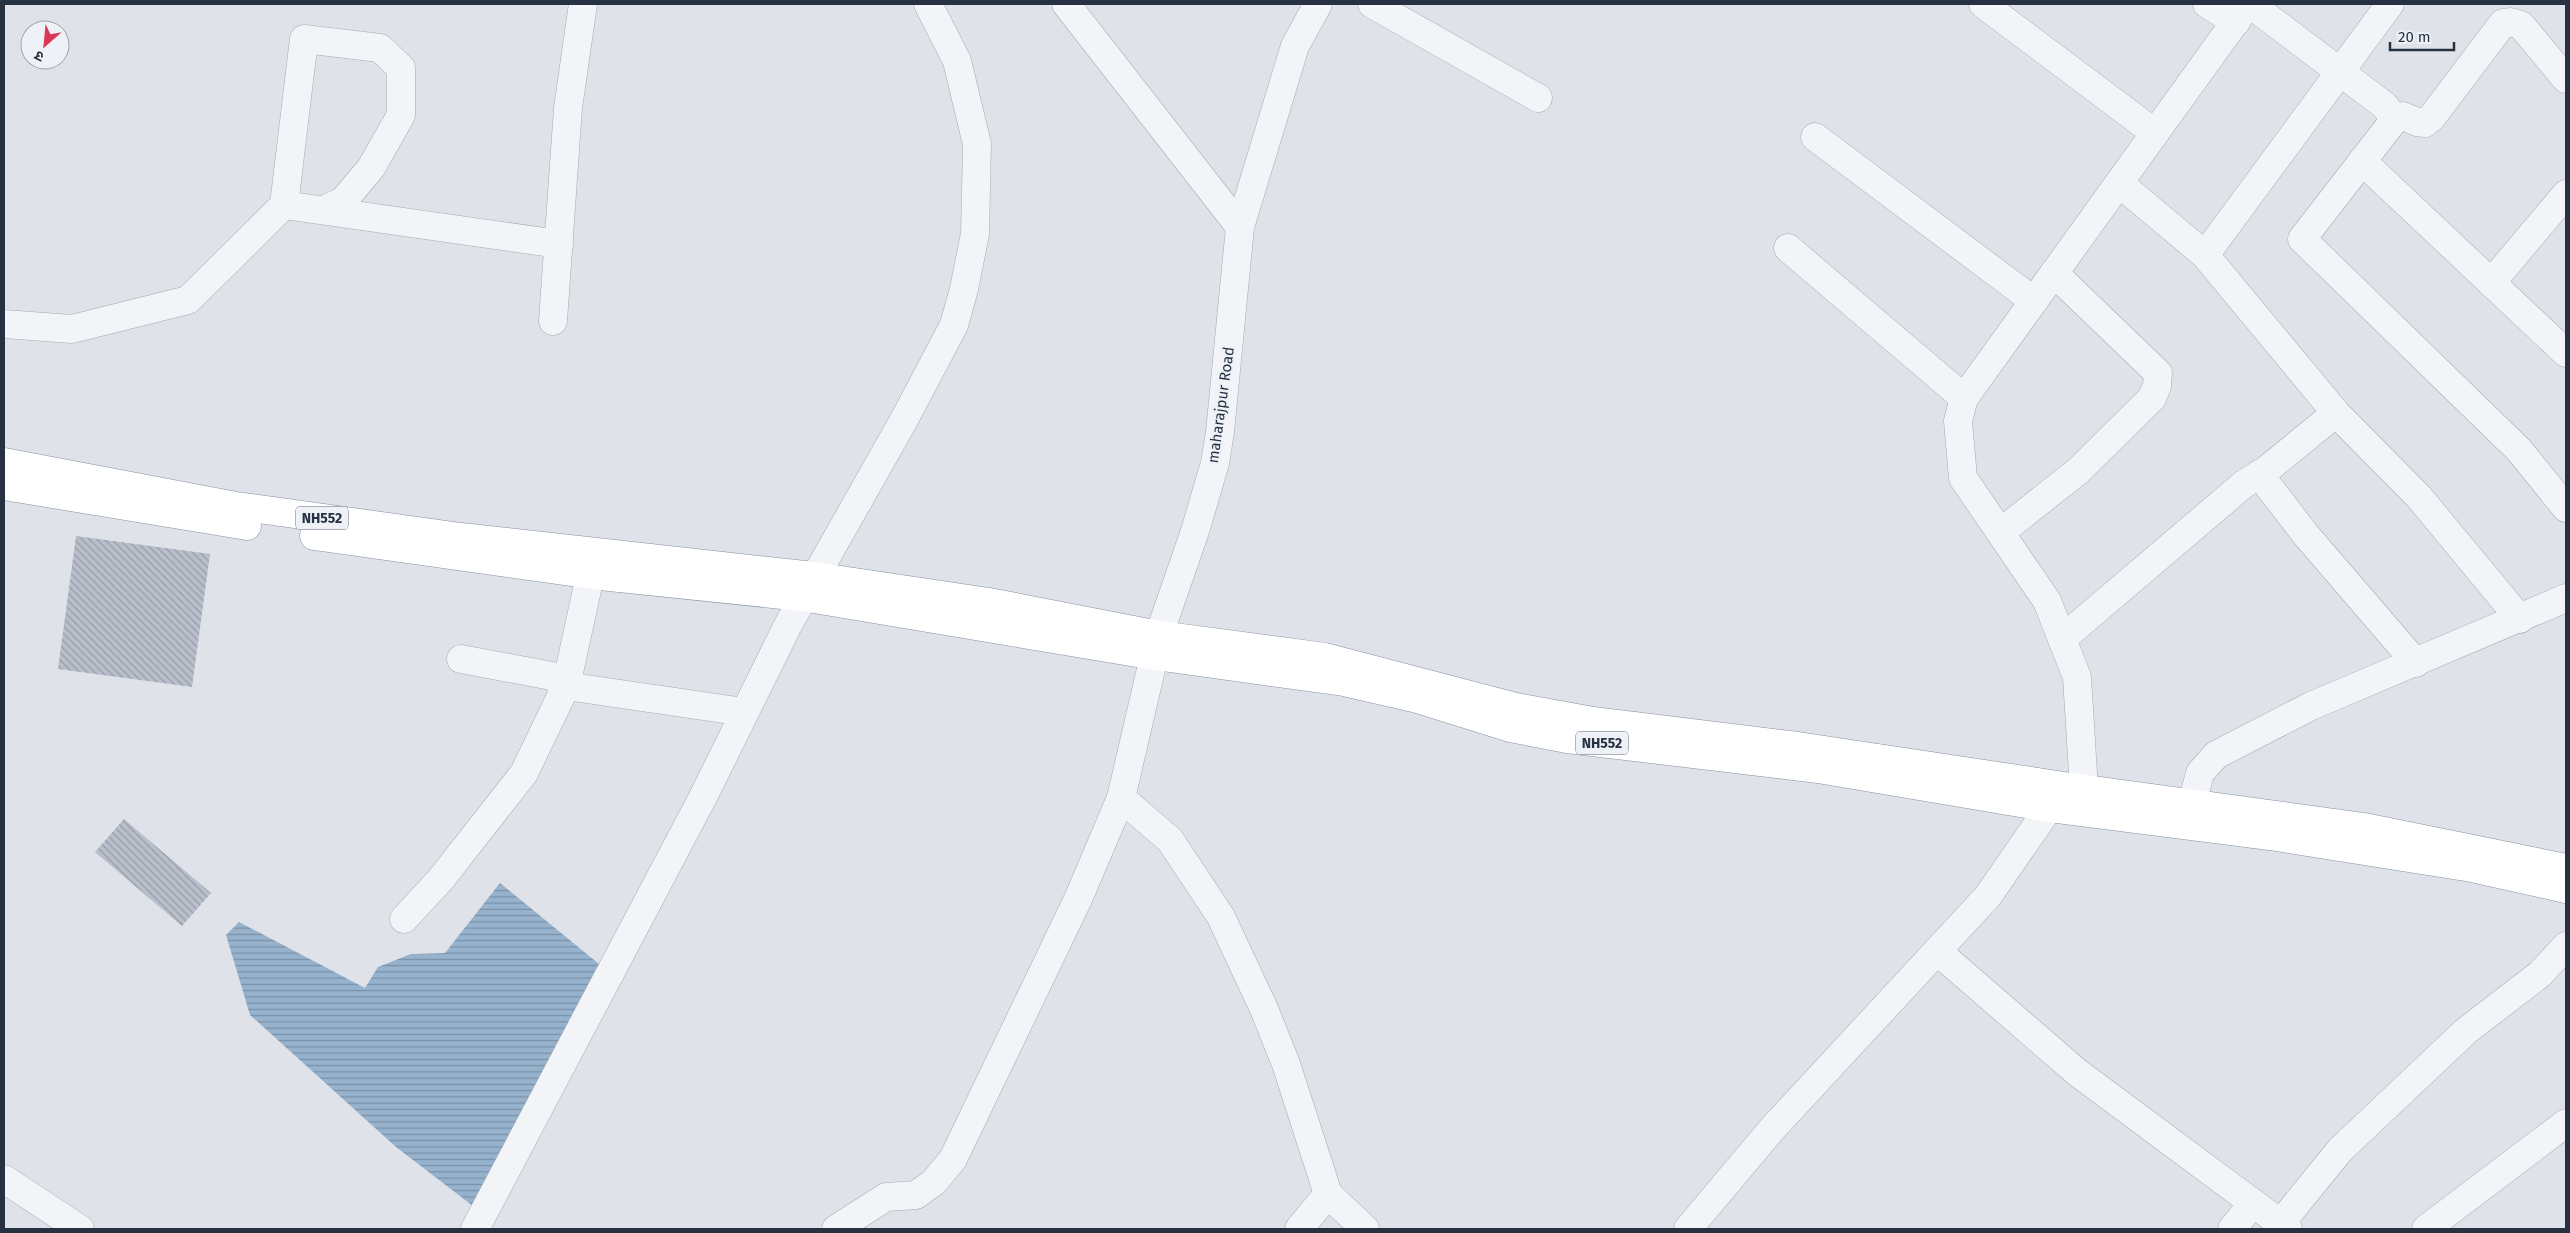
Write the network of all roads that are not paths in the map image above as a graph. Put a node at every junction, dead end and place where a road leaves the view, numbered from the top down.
1 (583, 4) edge
2 (928, 4) edge
3 (1066, 4) edge
4 (1318, 4) edge
5 (1372, 4) edge
6 (1983, 4) edge
7 (2207, 4) edge
8 (2390, 4) edge
9 (2245, 10) edge
10 (2340, 72) junction
11 (2566, 79) edge
12 (1538, 98) dead end
13 (2395, 119) junction
14 (2155, 133) junction
15 (1815, 137) dead end
16 (2362, 161) junction
17 (2119, 183) junction
18 (2566, 194) edge
19 (284, 205) junction
20 (324, 210) junction
21 (1240, 227) junction
22 (559, 244) junction
23 (1788, 248) dead end
24 (2205, 255) junction
25 (2054, 273) junction
26 (2491, 283) junction
27 (2034, 301) junction
28 (553, 321) dead end
29 (4, 324) edge
30 (2566, 353) edge
31 (1964, 398) junction
32 (2336, 413) junction
33 (4, 462) edge
34 (2260, 474) junction
35 (4, 486) edge
36 (2566, 508) edge
37 (2001, 532) junction
38 (593, 563) junction
39 (808, 587) junction
40 (2566, 598) edge
41 (2520, 619) junction
42 (2062, 639) junction
43 (1157, 646) junction
44 (461, 659) dead end
45 (2416, 663) junction
46 (566, 686) junction
47 (744, 712) junction
48 (2066, 794) junction
49 (1121, 798) junction
50 (2192, 804) junction
51 (2566, 868) edge
52 (2566, 889) edge
53 (404, 919) dead end
54 (2566, 946) edge
55 (1937, 951) junction
56 (2566, 1123) edge
57 (4, 1179) edge
58 (1328, 1194) junction
59 (2253, 1203) junction
60 (2284, 1226) edge
61 (80, 1229) edge
62 (475, 1229) edge
63 (836, 1229) edge
64 (1299, 1229) edge
65 (1365, 1229) edge
66 (1688, 1229) edge
67 (2232, 1229) edge
68 (2426, 1229) edge

1 - 22 street
2 - 39 street
3 - 21 street
4 - 21 street, maharajpur Road
5 - 12 street
6 - 14 street
7 - 9 street
8 - 10 street
9 - 10 street
9 - 14 street
10 - 13 street
10 - 24 street
11 - 13 street
13 - 16 street
14 - 17 street
15 - 27 street
16 - 26 street
16 - 36 street
17 - 24 street
17 - 25 street
18 - 26 street
19 - 20 street
19 - 20 street
19 - 29 street
20 - 22 street
21 - 43 street, maharajpur Road
22 - 28 street
23 - 31 street
24 - 32 street
25 - 27 street
25 - 37 street
26 - 30 street
27 - 31 street
31 - 37 street
32 - 34 street
32 - 41 street
33 - 38 highway, NH552
34 - 42 street
34 - 45 street
35 - 38 highway, NH552
37 - 42 street
38 - 39 highway, NH552
38 - 46 street
39 - 43 highway, NH552
39 - 47 street
40 - 41 street
41 - 45 street
42 - 48 street
43 - 48 highway, NH552
43 - 49 street, maharajpur Road
44 - 46 street
45 - 50 street
46 - 47 street
46 - 53 street
47 - 62 street
48 - 50 highway, NH552
48 - 52 highway, NH552
48 - 55 street
49 - 58 street
49 - 63 street, maharajpur Road
50 - 51 highway, NH552
54 - 60 street
55 - 59 street
55 - 66 street
56 - 68 street
57 - 61 street
58 - 64 street
58 - 65 street
59 - 60 street
59 - 67 street

